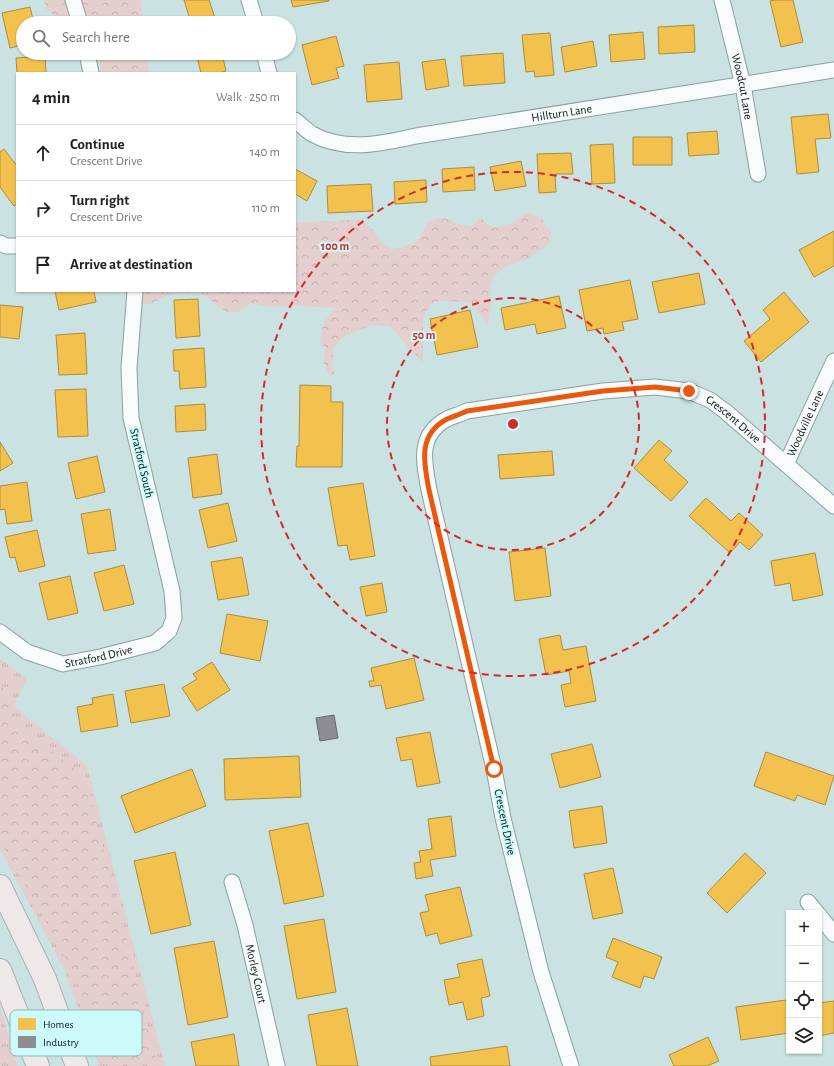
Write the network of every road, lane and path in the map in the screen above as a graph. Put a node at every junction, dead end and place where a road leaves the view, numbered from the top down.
1 (73, 0) edge
2 (249, 0) edge
3 (722, 0) edge
4 (78, 16) edge
5 (254, 16) edge
6 (88, 60) edge
7 (266, 60) edge
8 (834, 70) edge
9 (91, 72) edge
10 (269, 72) edge
11 (743, 85) junction
12 (296, 121) edge
13 (758, 174) dead end
14 (0, 243) edge
15 (16, 246) edge
16 (135, 292) edge
17 (834, 361) edge
18 (786, 464) junction
19 (834, 506) edge
20 (168, 631) joint
21 (3, 634) edge
22 (232, 882) dead end
23 (0, 886) edge
24 (822, 920) edge
25 (834, 934) edge
26 (0, 970) edge
27 (16, 1010) edge
28 (56, 1010) edge
29 (34, 1056) edge
30 (73, 1056) edge
31 (38, 1066) edge
32 (77, 1066) edge
33 (277, 1066) edge
34 (571, 1066) edge

1 - 4 street
2 - 5 street
3 - 11 street, Woodcut Lane
6 - 9 street
7 - 10 street
8 - 11 street, Hillturn Lane
11 - 12 street, Hillturn Lane
11 - 13 street, Woodcut Lane
14 - 15 street
16 - 20 street, Stratford South
17 - 18 street, Woodville Lane
18 - 19 street, Crescent Drive
18 - 34 street, Crescent Drive
20 - 21 street, Stratford Drive
22 - 33 street, Morley Court
23 - 28 highway
24 - 25 street
26 - 27 highway
29 - 31 highway
30 - 32 highway

